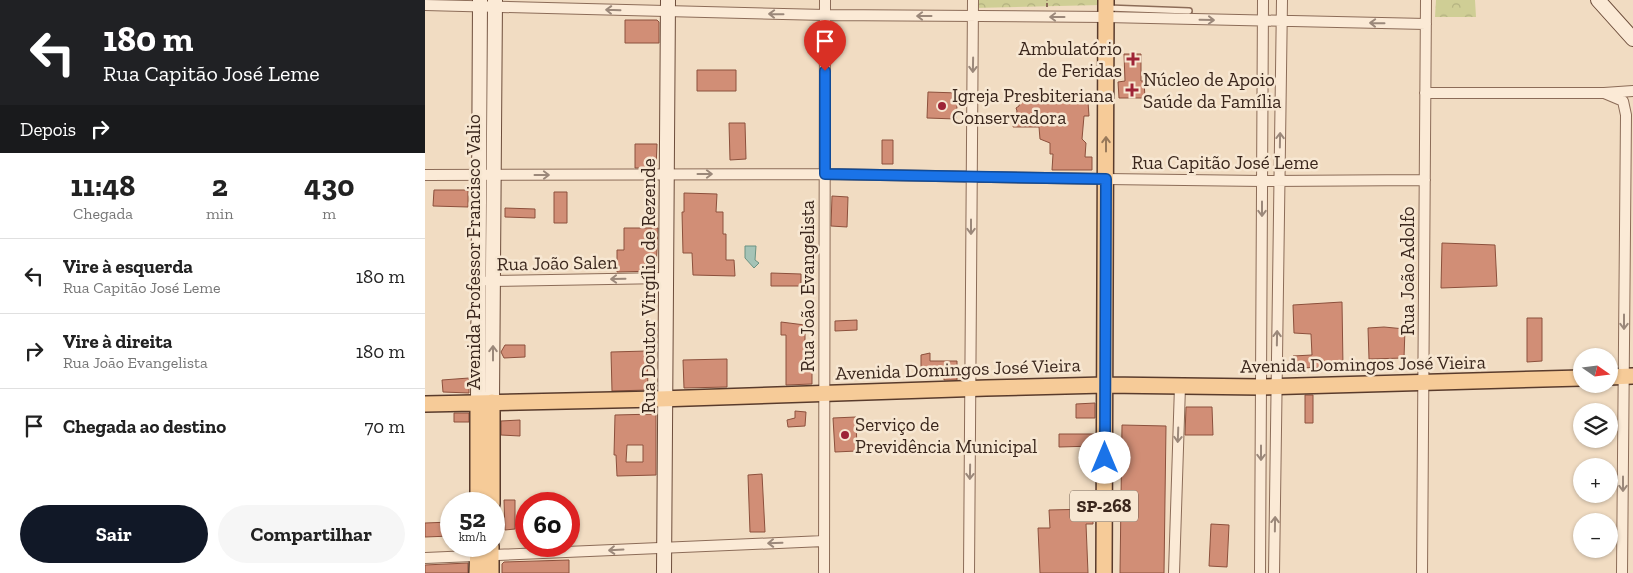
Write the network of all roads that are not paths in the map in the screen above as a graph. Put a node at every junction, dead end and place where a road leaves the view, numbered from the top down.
1 (825, 0) edge
2 (973, 0) edge
3 (1263, 0) edge
4 (1281, 0) edge
5 (1426, 0) edge
6 (1598, 0) edge
7 (480, 3) edge
8 (495, 3) edge
9 (425, 5) edge
10 (668, 6) edge
11 (1106, 7) edge
12 (1189, 11) dead end
13 (825, 15) junction
14 (973, 16) junction
15 (1263, 21) junction
16 (1281, 21) junction
17 (1426, 24) junction
18 (1633, 39) edge
19 (479, 63) junction
20 (494, 63) junction
21 (1633, 91) edge
22 (1425, 93) junction
23 (1604, 93) junction
24 (494, 101) junction
25 (479, 102) junction
26 (1633, 104) edge
27 (1626, 115) junction
28 (667, 174) junction
29 (825, 174) junction
30 (425, 175) edge
31 (479, 175) junction
32 (494, 175) junction
33 (971, 177) junction
34 (1106, 179) junction
35 (1425, 180) junction
36 (1262, 181) junction
37 (1279, 181) junction
38 (667, 278) junction
39 (479, 281) junction
40 (493, 281) junction
41 (1622, 377) edge
42 (1573, 378) edge
43 (1423, 382) junction
44 (1105, 385) junction
45 (1180, 386) junction
46 (1261, 387) junction
47 (1277, 387) junction
48 (971, 388) junction
49 (824, 393) junction
50 (665, 398) junction
51 (485, 402) junction
52 (425, 404) edge
53 (479, 492) edge
54 (491, 492) edge
55 (824, 541) junction
56 (665, 547) junction
57 (505, 551) edge
58 (440, 556) edge
59 (483, 557) edge
60 (487, 557) edge
61 (425, 558) edge
62 (477, 573) edge
63 (491, 573) edge
64 (664, 573) edge
65 (824, 573) edge
66 (969, 573) edge
67 (1104, 573) edge
68 (1174, 573) edge
69 (1260, 573) edge
70 (1274, 573) edge
71 (1422, 573) edge
72 (1622, 573) edge

1 - 13 street, Rua João Evangelista
2 - 14 street
3 - 15 street
4 - 16 street
5 - 17 street, Rua João Adolfo
6 - 18 main road
7 - 8 street
7 - 9 street
7 - 19 main road, Avenida Professor Francisco Valio
10 -> 8 street
8 - 20 main road, Avenida Professor Francisco Valio
13 -> 10 street
10 - 28 main road, Rua Doutor Virgílio de Rezende
11 - 12 lane
11 -> 14 street
11 -> 15 street
34 -> 11 main road, SP-268
14 -> 13 street
13 - 29 street, Rua João Evangelista
14 -> 33 street
15 - 16 street
15 - 36 street
17 -> 16 street
37 -> 16 street
17 - 22 street, Rua João Adolfo
19 - 20 main road
19 - 25 main road, Avenida Professor Francisco Valio
20 - 24 main road, Avenida Professor Francisco Valio
21 - 23 street
22 - 23 street
22 - 35 street, Rua João Adolfo
23 - 27 street
24 - 25 main road
24 - 32 main road, Avenida Professor Francisco Valio
25 - 31 main road, Avenida Professor Francisco Valio
26 - 27 street
27 -> 41 street
28 -> 29 street, Rua Capitão José Leme
32 -> 28 street, Rua Capitão José Leme
28 - 38 main road, Rua Doutor Virgílio de Rezende
29 - 33 street, Rua Capitão José Leme
29 - 49 street, Rua João Evangelista
30 - 31 street, Rua Capitão José Leme
31 - 32 street, Rua Capitão José Leme
31 - 39 main road, Avenida Professor Francisco Valio
32 - 40 main road, Avenida Professor Francisco Valio
33 - 34 street, Rua Capitão José Leme
33 -> 48 street
34 - 36 street, Rua Capitão José Leme
34 - 44 main road, SP-268
35 - 37 street, Rua Capitão José Leme
35 - 43 street, Rua João Adolfo
36 - 37 street, Rua Capitão José Leme
36 -> 46 street
47 -> 37 street
38 -> 40 street, Rua João Salen
38 - 50 main road, Rua Doutor Virgílio de Rezende
39 - 40 street, Rua João Salen
39 - 51 main road, Avenida Professor Francisco Valio
51 -> 40 main road, Avenida Professor Francisco Valio
41 -> 72 street
42 - 43 main road, Avenida Domingos José Vieira
43 - 47 main road, Avenida Domingos José Vieira
43 - 71 street, Rua João Adolfo
44 - 45 main road, Avenida Domingos José Vieira
44 - 48 main road, Avenida Domingos José Vieira
44 - 67 main road, SP-268
45 - 46 main road, Avenida Domingos José Vieira
45 -> 68 street
46 - 47 main road, Avenida Domingos José Vieira
46 -> 69 street
70 -> 47 street
48 - 49 main road, Avenida Domingos José Vieira
48 -> 66 street
49 - 50 main road, Avenida Domingos José Vieira
49 - 55 street, Rua João Evangelista
50 - 51 main road, Avenida Domingos José Vieira
50 - 56 main road, Rua Doutor Virgílio de Rezende
51 - 52 main road, Avenida Domingos José Vieira
51 - 53 main road, Avenida Professor Francisco Valio
51 - 54 main road, Avenida Professor Francisco Valio
55 -> 56 street
55 - 65 street, Rua João Evangelista
56 -> 57 street
56 - 64 main road, Rua Doutor Virgílio de Rezende
58 - 61 street
59 - 62 main road
60 - 63 main road

